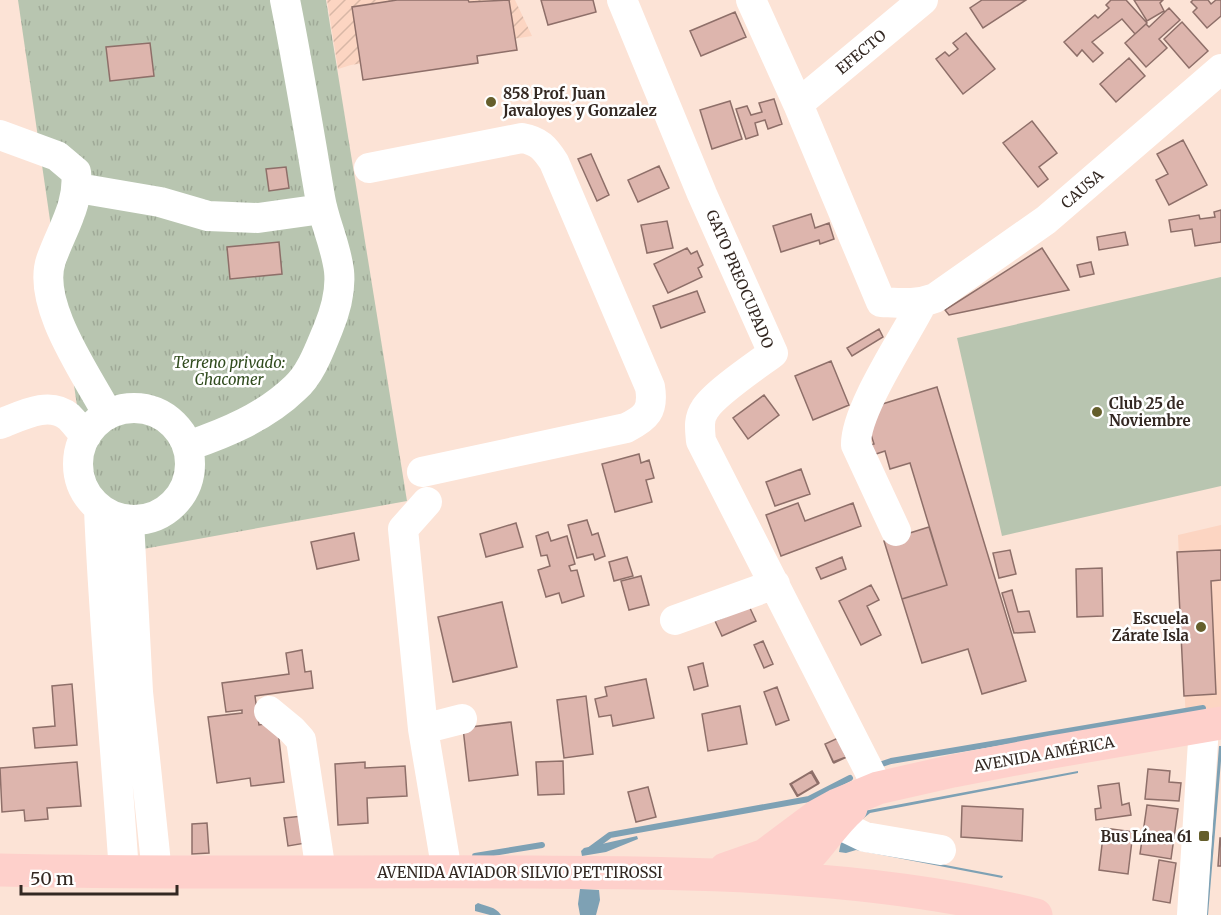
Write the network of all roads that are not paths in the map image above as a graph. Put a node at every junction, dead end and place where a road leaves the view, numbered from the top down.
1 (285, 0) edge
2 (622, 0) edge
3 (751, 0) edge
4 (923, 0) edge
5 (1221, 69) edge
6 (798, 104) junction
7 (0, 135) edge
8 (369, 168) dead end
9 (78, 188) junction
10 (322, 209) junction
11 (928, 300) junction
12 (107, 413) junction
13 (0, 424) edge
14 (86, 436) junction
15 (188, 446) junction
16 (422, 472) dead end
17 (427, 502) dead end
18 (99, 509) junction
19 (129, 520) junction
20 (896, 531) dead end
21 (775, 584) junction
22 (675, 621) dead end
23 (269, 711) dead end
24 (462, 719) dead end
25 (1213, 725) edge
26 (423, 729) junction
27 (873, 790) junction
28 (836, 823) junction
29 (941, 850) dead end
30 (0, 870) edge
31 (321, 872) junction
32 (447, 872) junction
33 (124, 873) junction
34 (157, 873) junction
35 (712, 874) junction
36 (782, 878) junction
37 (1036, 915) edge
38 (1192, 915) edge

1 - 10 street
2 - 21 street, GATO PREOCUPADO
3 - 6 street
4 - 6 street, EFECTO
5 - 11 street, CAUSA
6 - 11 street
7 - 9 street
8 - 16 street
9 - 10 street
9 - 12 street
10 - 15 street
11 - 20 street
12 - 14 street
12 - 15 street
13 - 14 street
14 - 18 street
15 - 19 street
17 - 26 street
18 - 19 street
18 - 33 street
19 - 34 street
21 - 22 street
21 - 27 street, GATO PREOCUPADO
23 - 31 street
24 - 26 street
25 - 27 main road, AVENIDA AMÉRICA
25 - 38 street
26 - 32 street
27 - 28 main road
27 - 35 main road, AVENIDA AMÉRICA
28 - 29 street
28 - 36 main road
30 - 33 main road, AVENIDA AVIADOR SILVIO PETTIROSSI
31 - 32 main road, AVENIDA AVIADOR SILVIO PETTIROSSI
31 - 34 main road, AVENIDA AVIADOR SILVIO PETTIROSSI
32 - 35 main road, AVENIDA AVIADOR SILVIO PETTIROSSI
33 - 34 main road, AVENIDA AVIADOR SILVIO PETTIROSSI
35 - 36 main road, AVENIDA AVIADOR SILVIO PETTIROSSI
36 - 37 main road, AVENIDA AVIADOR SILVIO PETTIROSSI

